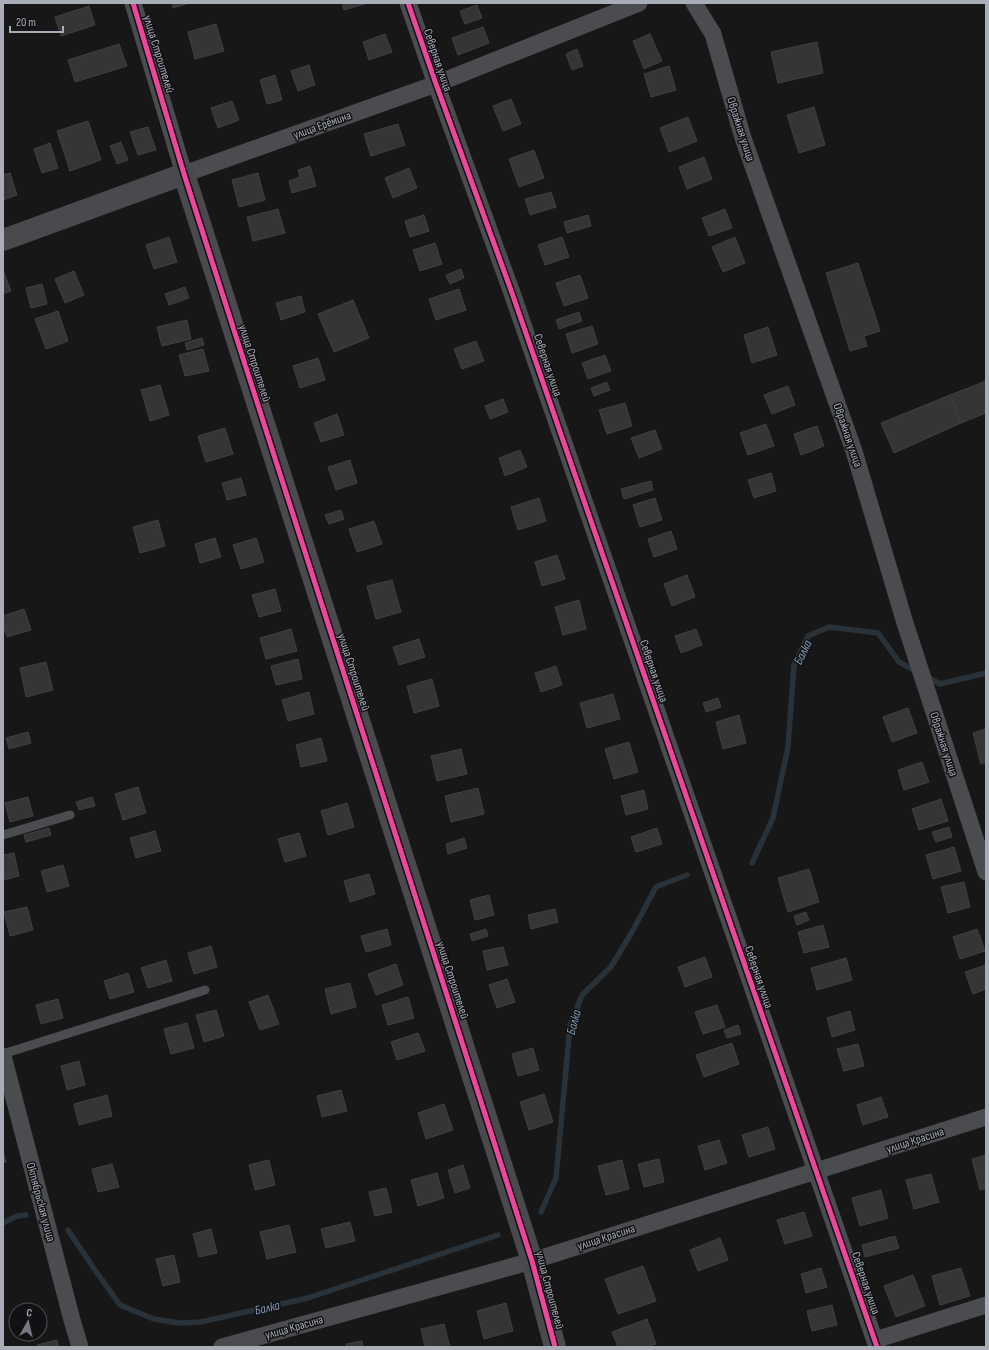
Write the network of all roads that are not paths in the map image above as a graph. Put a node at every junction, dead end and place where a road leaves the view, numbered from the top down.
1 (133, 3) edge
2 (408, 3) edge
3 (639, 3) edge
4 (694, 3) edge
5 (436, 84) junction
6 (184, 174) junction
7 (3, 240) edge
8 (70, 815) dead end
9 (3, 835) edge
10 (986, 872) edge
11 (205, 990) dead end
12 (3, 1055) edge
13 (986, 1117) edge
14 (816, 1171) junction
15 (532, 1261) junction
16 (986, 1305) edge
17 (876, 1344) edge
18 (80, 1347) edge
19 (222, 1347) edge
20 (555, 1347) edge

1 - 6 street, улица Строителей
2 - 5 street, Северная улица
3 - 5 street, улица Ерёмина
4 - 10 street, Овражная улица
5 - 6 street, улица Ерёмина
5 - 14 street, Северная улица
6 - 7 street, улица Ерёмина
6 - 15 street, улица Строителей
8 - 9 lane
11 - 12 lane
12 - 18 street, Октябрьская улица
13 - 14 street, улица Красина
14 - 15 street, улица Красина
14 - 17 street, Северная улица
15 - 19 street, улица Красина
15 - 20 street, улица Строителей
16 - 17 street, Северная улица

